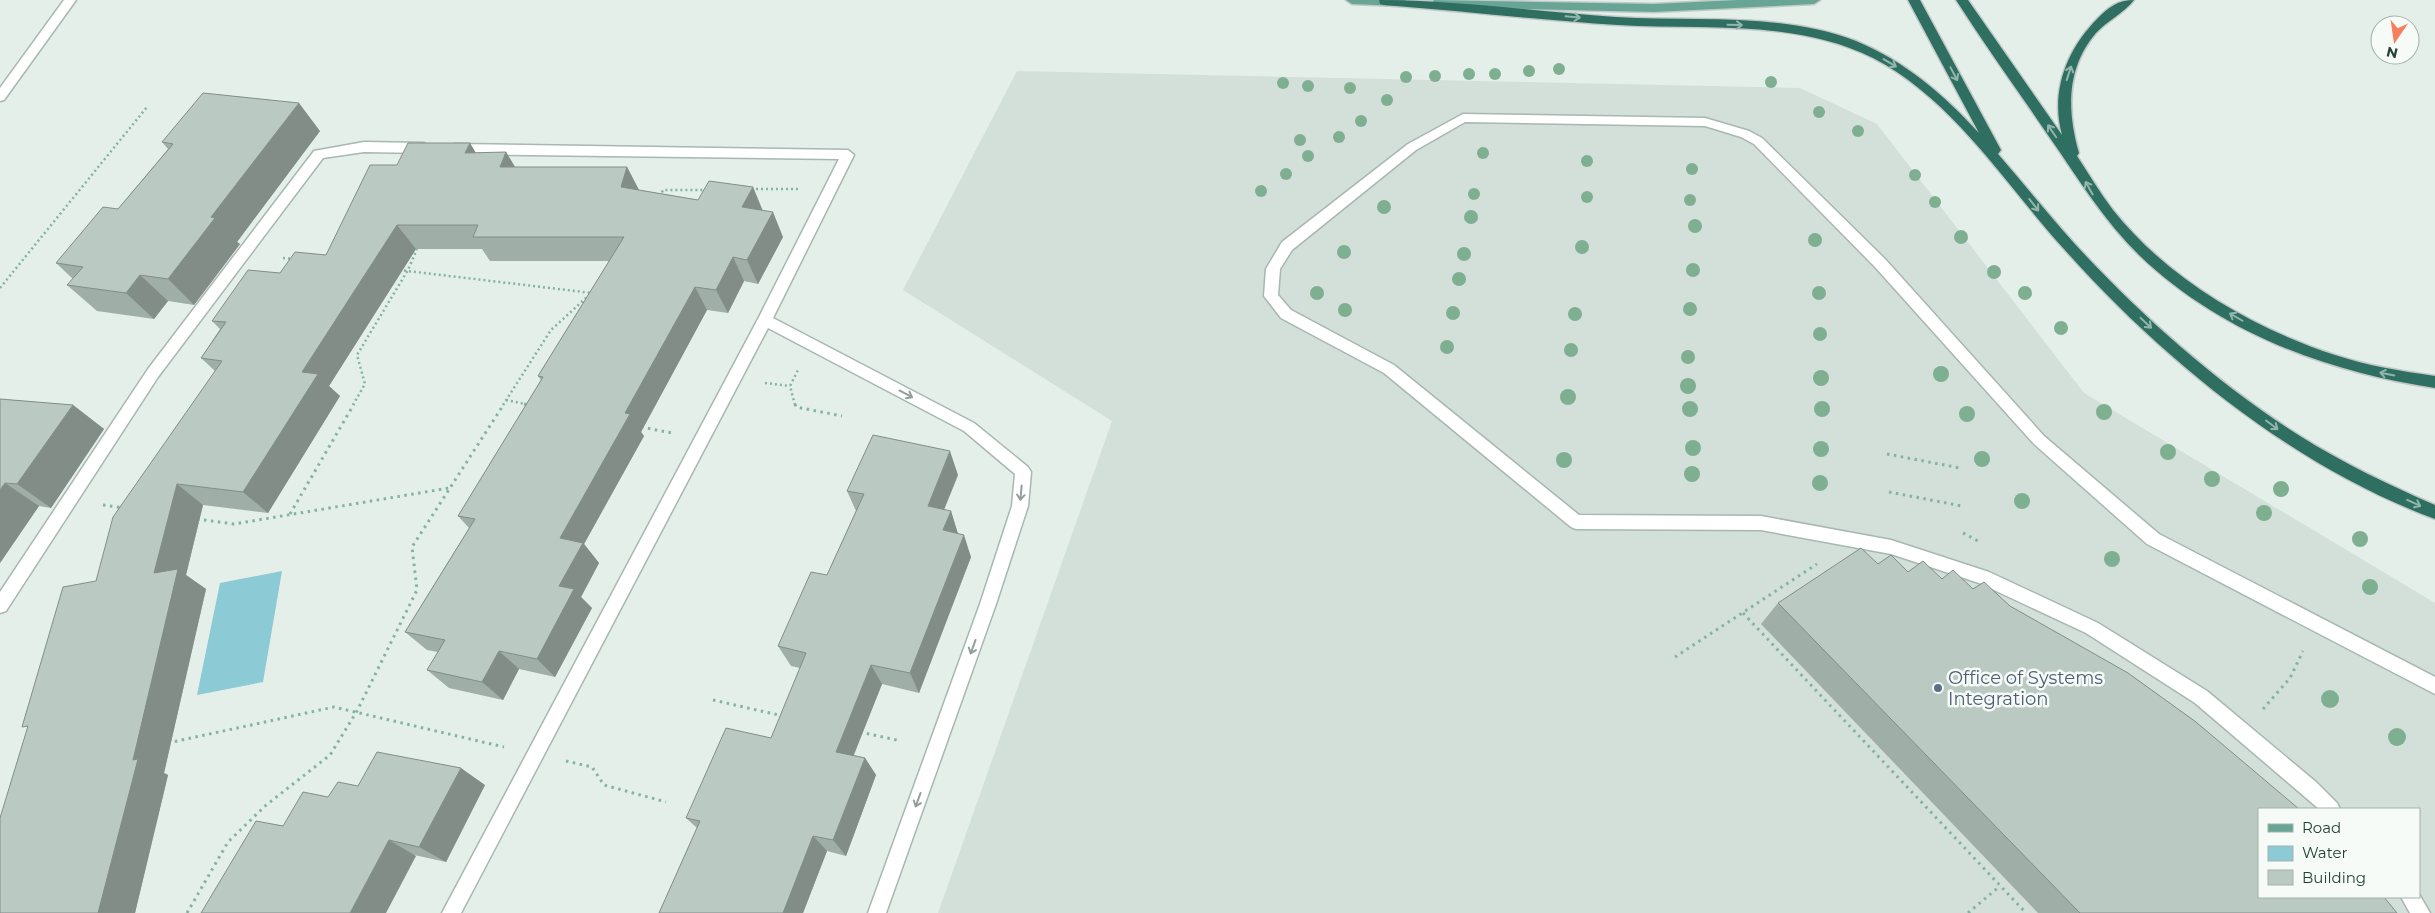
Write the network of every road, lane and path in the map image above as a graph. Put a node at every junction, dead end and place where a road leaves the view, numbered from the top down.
1 (70, 0) edge
2 (1352, 0) edge
3 (1814, 0) edge
4 (1914, 0) edge
5 (1962, 0) edge
6 (2128, 0) edge
7 (1384, 1) edge
8 (0, 97) edge
9 (147, 107) dead end
10 (2004, 167) junction
11 (2080, 171) junction
12 (744, 189) edge
13 (754, 189) junction
14 (708, 190) edge
15 (830, 191) junction
16 (750, 196) edge
17 (659, 198) edge
18 (417, 249) edge
19 (283, 258) dead end
20 (302, 260) edge
21 (398, 270) dead end
22 (408, 270) junction
23 (600, 286) edge
24 (0, 288) edge
25 (592, 293) junction
26 (764, 320) junction
27 (812, 345) junction
28 (2435, 382) edge
29 (506, 400) junction
30 (535, 406) edge
31 (842, 416) dead end
32 (633, 425) edge
33 (702, 439) junction
34 (1887, 454) dead end
35 (1960, 468) dead end
36 (450, 488) junction
37 (1889, 492) dead end
38 (69, 500) junction
39 (1962, 506) dead end
40 (130, 509) edge
41 (2435, 512) edge
42 (290, 514) junction
43 (196, 519) edge
44 (1963, 533) dead end
45 (1984, 545) dead end
46 (1823, 560) dead end
47 (0, 606) edge
48 (1743, 613) junction
49 (1675, 656) dead end
50 (2290, 678) dead end
51 (2435, 686) edge
52 (2281, 689) dead end
53 (713, 700) dead end
54 (357, 711) junction
55 (788, 717) edge
56 (854, 731) edge
57 (901, 741) dead end
58 (162, 744) dead end
59 (534, 755) junction
60 (666, 802) dead end
61 (2330, 808) edge
62 (2001, 886) junction
63 (2411, 898) edge
64 (186, 913) edge
65 (451, 913) edge
66 (877, 913) edge
67 (1968, 913) edge
68 (2026, 913) edge
69 (2422, 913) edge

1 - 8 street
2 - 7 main road
3 - 7 main road
4 -> 10 highway
11 -> 5 highway
11 -> 6 highway
7 -> 10 highway
9 - 24 path
10 -> 41 highway
28 -> 11 highway
12 - 13 path
13 - 15 path
13 - 16 path
14 - 17 path
15 - 26 street
15 - 38 street
18 - 22 path
19 - 20 path
21 - 22 path
22 - 25 path
22 - 42 path
23 - 25 path
25 - 29 path
26 - 27 street
26 - 33 street
27 - 31 path
27 -> 66 street
29 - 30 path
29 - 36 path
32 - 33 path
33 - 59 street
34 - 35 path
36 - 42 path
36 - 54 path
37 - 39 path
38 - 40 path
38 - 47 street
42 - 43 path
44 - 45 path
46 - 48 path
48 - 49 path
48 - 62 path
50 - 52 path
51 - 61 street
53 - 55 path
54 - 58 path
54 - 59 path
54 - 64 path
56 - 57 path
59 - 60 path
59 - 65 street
62 - 67 path
62 - 68 path
63 - 69 street

